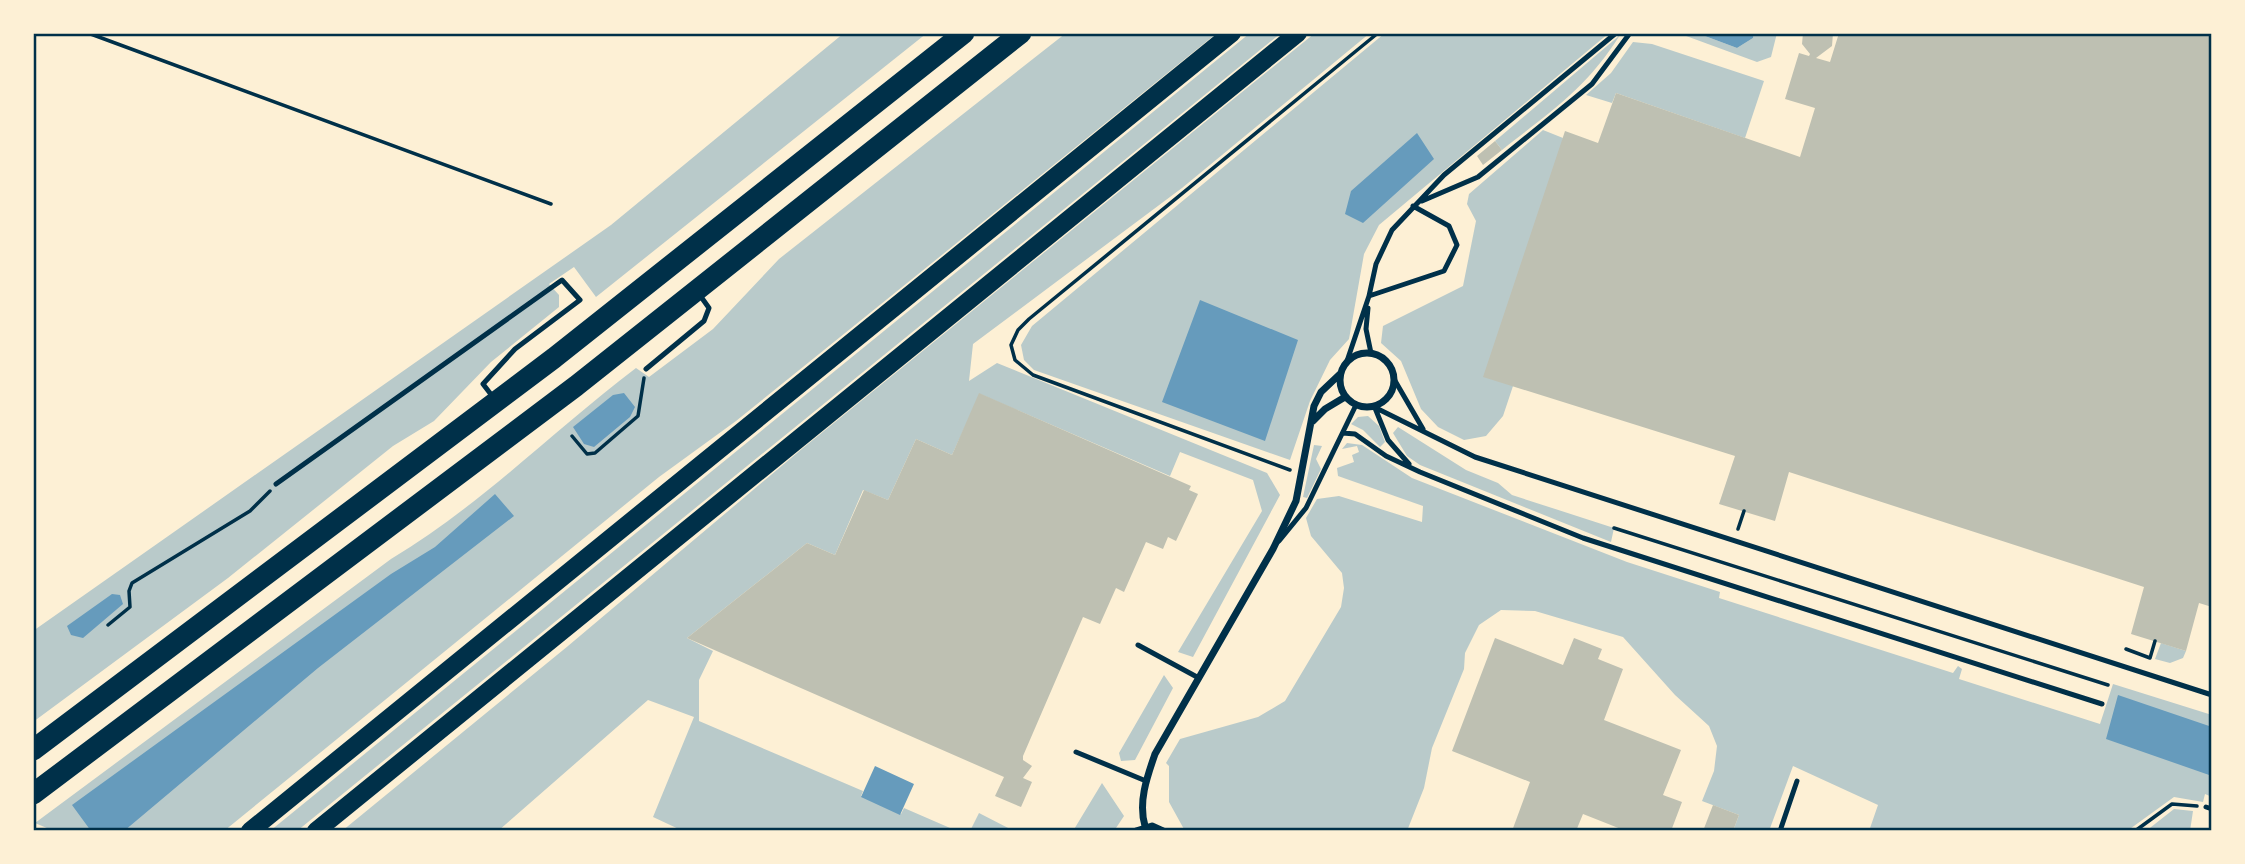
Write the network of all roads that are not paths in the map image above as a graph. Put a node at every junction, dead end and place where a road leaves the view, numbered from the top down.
1 (964, 33) edge
2 (1021, 33) edge
3 (1232, 33) edge
4 (1298, 33) edge
5 (1616, 33) edge
6 (1630, 33) edge
7 (1413, 206) junction
8 (698, 292) junction
9 (1369, 296) junction
10 (1371, 353) junction
11 (1347, 361) junction
12 (646, 369) road end
13 (1340, 374) junction
14 (1394, 379) junction
15 (1345, 397) junction
16 (497, 402) junction
17 (1356, 405) junction
18 (1374, 407) junction
19 (1312, 422) junction
20 (1423, 429) junction
21 (1343, 433) junction
22 (1420, 472) junction
23 (276, 484) road end
24 (1273, 549) junction
25 (1138, 645) dead end
26 (1197, 677) junction
27 (2212, 695) edge
28 (2102, 704) dead end
29 (33, 750) edge
30 (1076, 752) dead end
31 (1146, 781) junction
32 (1797, 781) dead end
33 (39, 790) edge
34 (1144, 826) junction
35 (250, 831) edge
36 (316, 831) edge
37 (1136, 831) edge
38 (1163, 831) edge
39 (1780, 831) edge

1 - 16 highway
2 - 8 highway
3 - 35 main road
4 - 36 main road
5 - 7 lane
6 - 7 lane
7 - 9 lane
7 - 9 lane
8 - 12 lane
8 - 33 highway
9 - 10 lane
9 - 11 lane
10 - 11 street
10 - 14 street
11 - 13 street
13 - 15 street
13 - 19 street
14 - 18 street
14 - 20 lane
15 - 17 street
15 - 19 street
16 - 23 lane
16 - 29 highway
17 - 18 street
17 - 21 lane
18 - 20 lane
18 - 22 lane
19 - 24 street
20 - 27 lane
21 - 22 lane
21 - 24 lane
22 - 28 lane
24 - 26 street
25 - 26 lane
26 - 31 street
30 - 31 lane
31 - 34 street
32 - 39 lane
34 - 37 street
34 - 38 street

